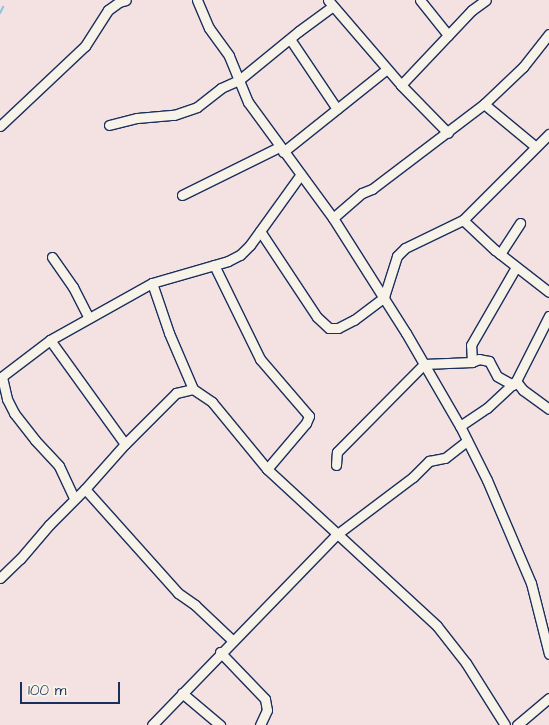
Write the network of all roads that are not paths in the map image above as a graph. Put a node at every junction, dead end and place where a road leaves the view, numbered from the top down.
1 (126, 0) edge
2 (197, 0) edge
3 (420, 0) edge
4 (486, 0) edge
5 (330, 3) edge
6 (549, 34) edge
7 (448, 35) junction
8 (290, 39) junction
9 (387, 72) junction
10 (239, 80) junction
11 (401, 85) junction
12 (484, 104) junction
13 (337, 109) junction
14 (109, 125) dead end
15 (0, 126) edge
16 (448, 133) junction
17 (548, 137) edge
18 (536, 147) junction
19 (281, 149) junction
20 (300, 174) junction
21 (182, 195) dead end
22 (333, 218) junction
23 (463, 220) junction
24 (520, 223) dead end
25 (260, 231) junction
26 (500, 254) junction
27 (52, 257) dead end
28 (214, 265) junction
29 (516, 267) junction
30 (152, 283) junction
31 (549, 292) edge
32 (384, 297) junction
33 (549, 316) edge
34 (88, 317) junction
35 (50, 340) junction
36 (472, 362) junction
37 (424, 364) junction
38 (1, 378) edge
39 (515, 383) junction
40 (193, 388) junction
41 (549, 409) edge
42 (460, 426) junction
43 (467, 441) junction
44 (125, 444) junction
45 (336, 465) dead end
46 (267, 468) junction
47 (85, 489) junction
48 (74, 498) junction
49 (336, 534) junction
50 (0, 578) edge
51 (232, 640) junction
52 (220, 652) junction
53 (549, 654) edge
54 (182, 693) junction
55 (549, 698) edge
56 (152, 725) edge
57 (220, 725) edge
58 (260, 725) edge
59 (505, 725) edge
60 (517, 725) edge

1 - 15 street
2 - 10 street
3 - 7 street
4 - 7 street
5 - 8 street
5 - 9 street
6 - 12 street
7 - 11 street
8 - 10 street
8 - 13 street
9 - 11 street
9 - 13 street
10 - 14 street
10 - 19 street
11 - 16 street
12 - 16 street
12 - 18 street
13 - 19 street
16 - 22 street
17 - 18 street
18 - 23 street
19 - 20 street
19 - 21 street
20 - 22 street
20 - 25 street
22 - 32 street
23 - 26 street
23 - 32 street
24 - 26 street
25 - 28 street
25 - 32 street
26 - 29 street
27 - 34 street
28 - 30 street
28 - 46 street
29 - 31 street
29 - 36 street
30 - 34 street
30 - 40 street
32 - 37 street
33 - 39 street
34 - 35 street
35 - 38 street
35 - 44 street
36 - 37 street
36 - 39 street
37 - 42 street
37 - 45 street
38 - 48 street
39 - 41 street
39 - 42 street
40 - 44 street
40 - 46 street
42 - 43 street
43 - 49 street
43 - 53 street
44 - 47 street
46 - 49 street
47 - 48 street
47 - 51 street
48 - 50 street
49 - 51 street
49 - 59 street
51 - 52 street
52 - 54 street
52 - 58 street
54 - 56 street
54 - 57 street
55 - 60 street

